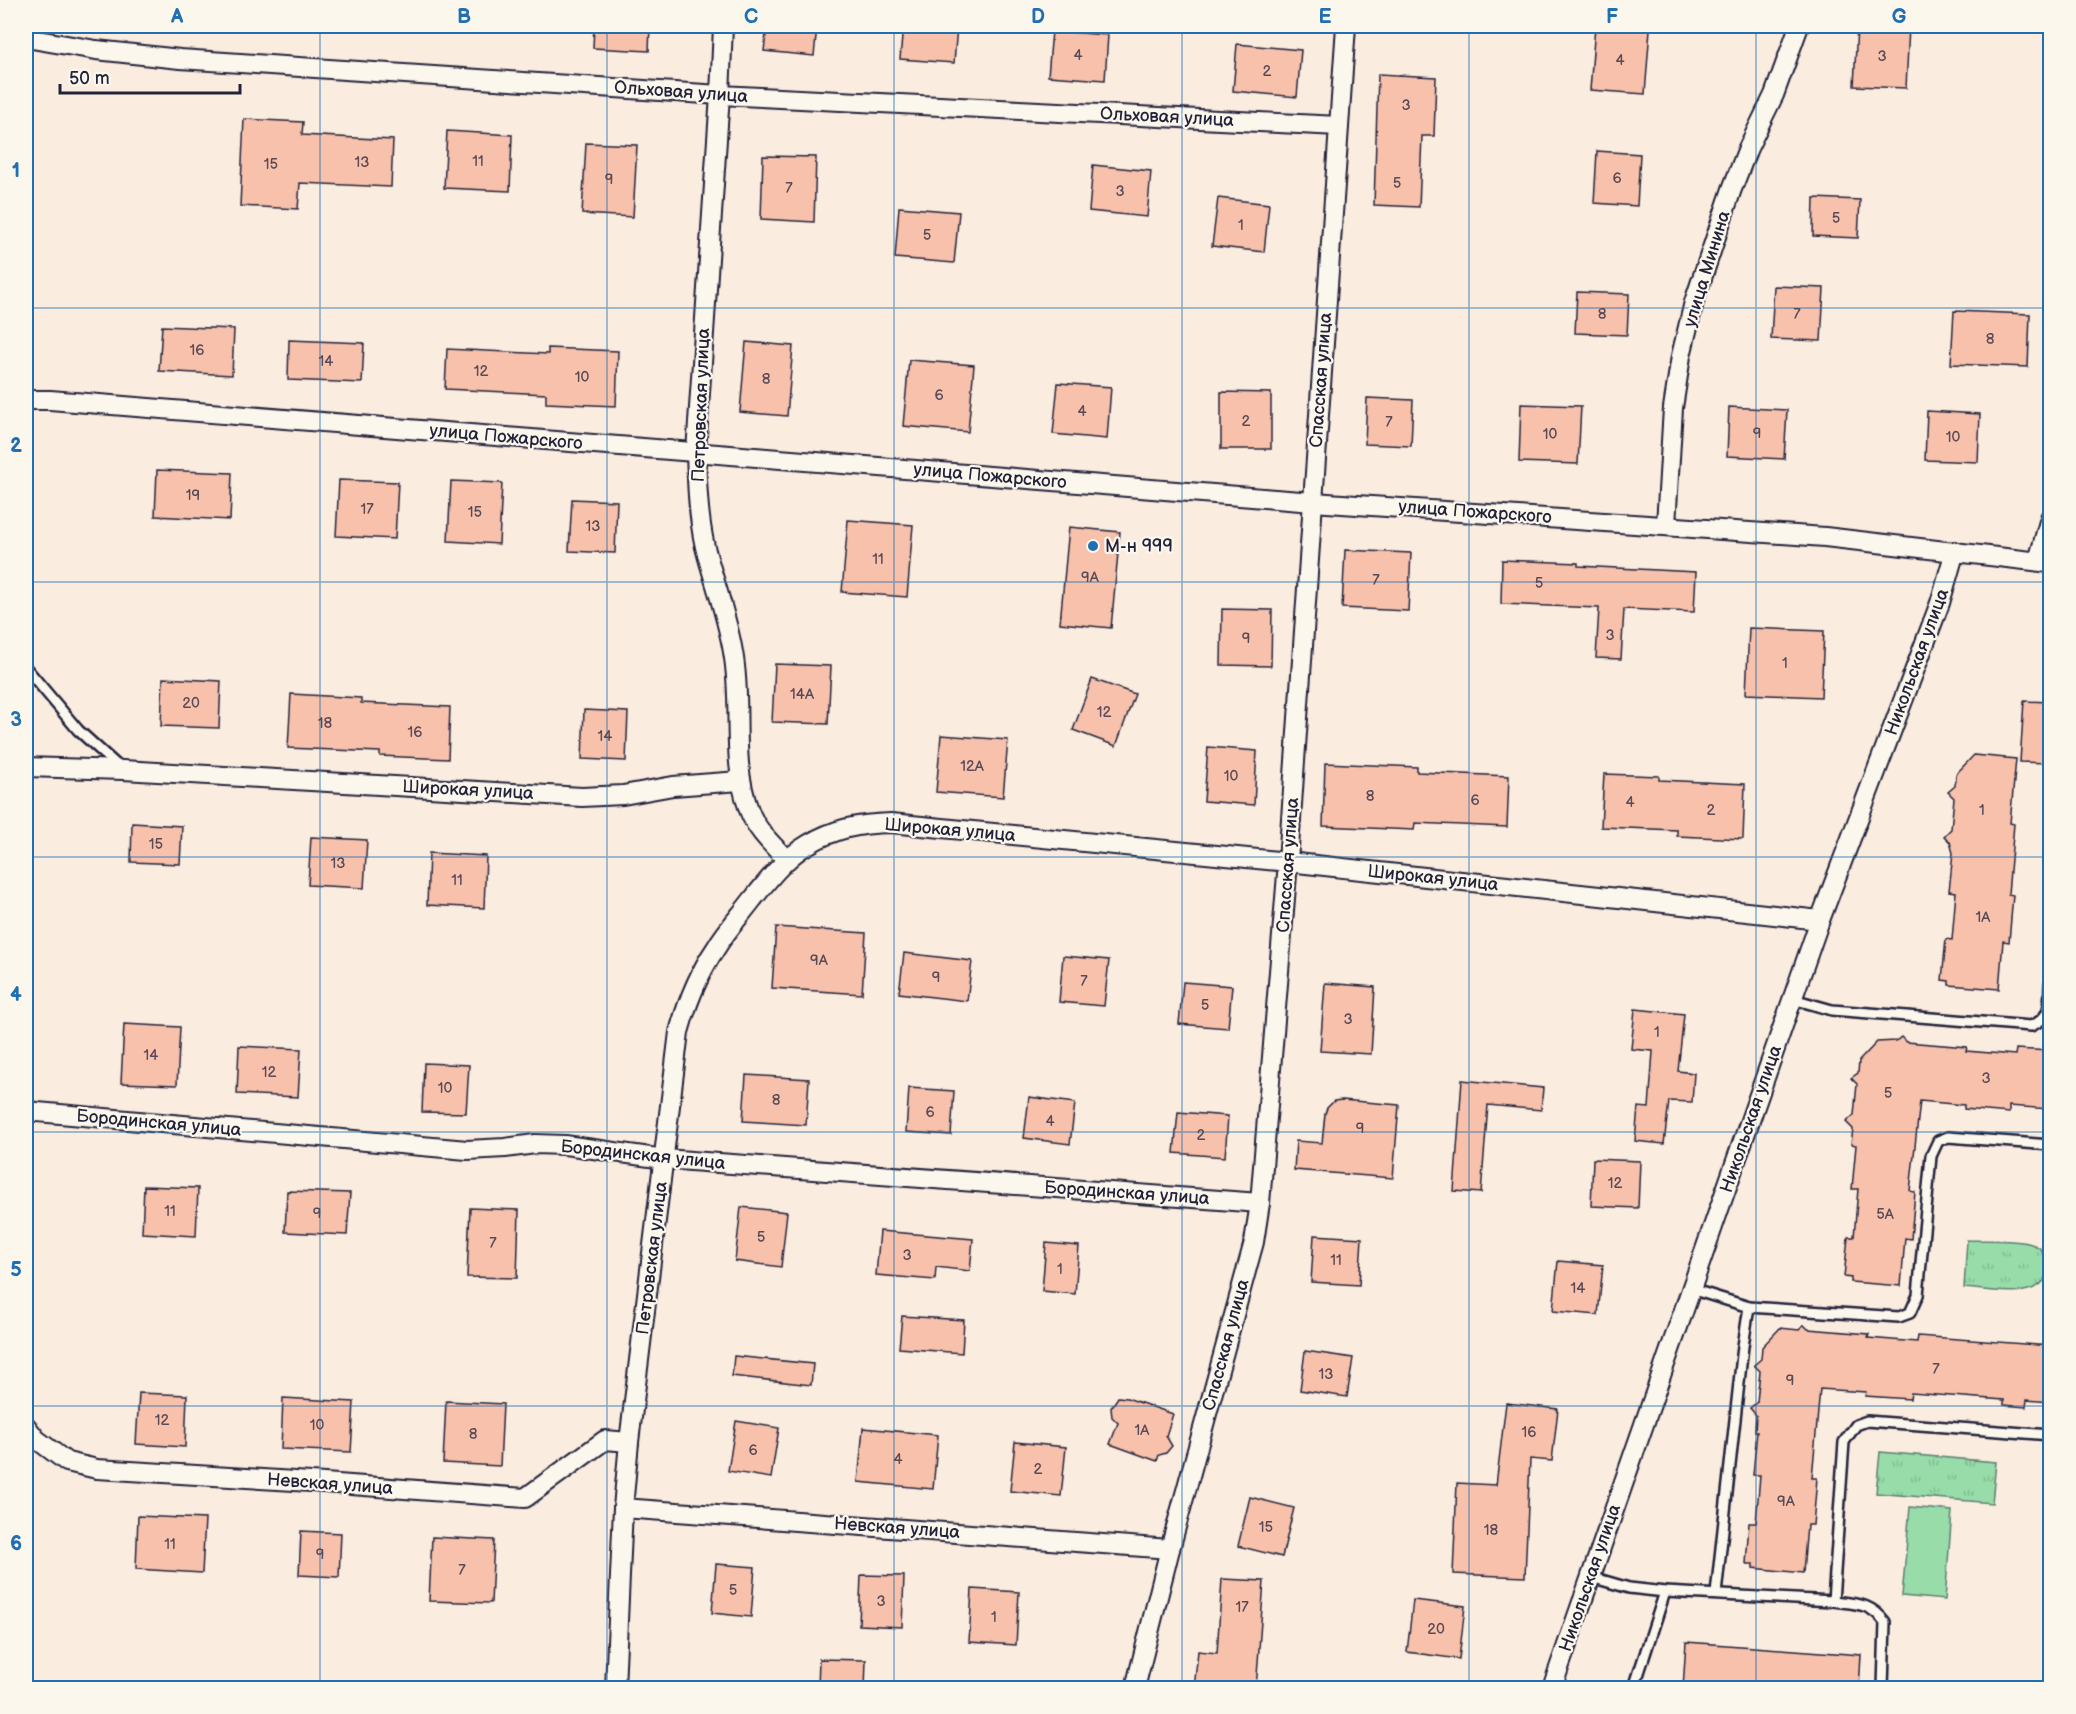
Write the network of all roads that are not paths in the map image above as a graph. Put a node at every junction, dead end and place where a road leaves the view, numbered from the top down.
1 (723, 26) edge
2 (1346, 26) edge
3 (1798, 26) edge
4 (26, 38) edge
5 (720, 95) junction
6 (1339, 126) junction
7 (26, 400) edge
8 (696, 452) junction
9 (1313, 501) junction
10 (2050, 518) edge
11 (1666, 525) junction
12 (1955, 551) junction
13 (2044, 562) edge
14 (26, 668) edge
15 (26, 767) edge
16 (123, 770) junction
17 (740, 781) junction
18 (787, 860) junction
19 (1288, 862) junction
20 (1820, 920) junction
21 (2050, 984) edge
22 (1793, 999) junction
23 (26, 1111) edge
24 (2050, 1145) edge
25 (664, 1159) junction
26 (1260, 1203) junction
27 (1691, 1289) junction
28 (1749, 1307) junction
29 (26, 1426) edge
30 (2050, 1435) edge
31 (629, 1442) junction
32 (623, 1508) junction
33 (1170, 1549) junction
34 (1591, 1577) junction
35 (1665, 1592) junction
36 (1716, 1594) junction
37 (1833, 1601) junction
38 (615, 1689) edge
39 (1135, 1689) edge
40 (1552, 1689) edge
41 (1634, 1689) edge
42 (1883, 1689) edge

1 - 5 street, Петровская улица
2 - 6 street, Спасская улица
3 - 11 street, улица Минина
4 - 5 street, Ольховая улица
5 - 6 street, Ольховая улица
5 - 8 street, Петровская улица
6 - 9 street, Спасская улица
7 - 8 street, улица Пожарского
8 - 9 street, улица Пожарского
8 - 17 street, Петровская улица
9 - 11 street, улица Пожарского
9 - 19 street, Спасская улица
10 - 13 street
11 - 12 street, улица Пожарского
12 - 13 street, улица Пожарского
12 - 20 street, Никольская улица
14 - 16 lane
15 - 16 street, Широкая улица
16 - 17 street, Широкая улица
17 - 18 street
18 - 19 street, Широкая улица
18 - 25 street, Петровская улица
19 - 20 street, Широкая улица
19 - 26 street, Спасская улица
20 - 22 street, Никольская улица
21 - 22 lane
22 - 27 street, Никольская улица
23 - 25 street, Бородинская улица
24 - 28 lane
25 - 26 street, Бородинская улица
25 - 31 street, Петровская улица
26 - 33 street, Спасская улица
27 - 28 lane
27 - 34 street, Никольская улица
28 - 36 lane
29 - 31 street, Невская улица
30 - 37 lane
31 - 32 street, Петровская улица
32 - 33 street, Невская улица
32 - 38 street, Петровская улица
33 - 39 street, Спасская улица
34 - 35 lane
34 - 40 street, Никольская улица
35 - 36 lane
35 - 41 lane
36 - 37 lane
37 - 42 lane

